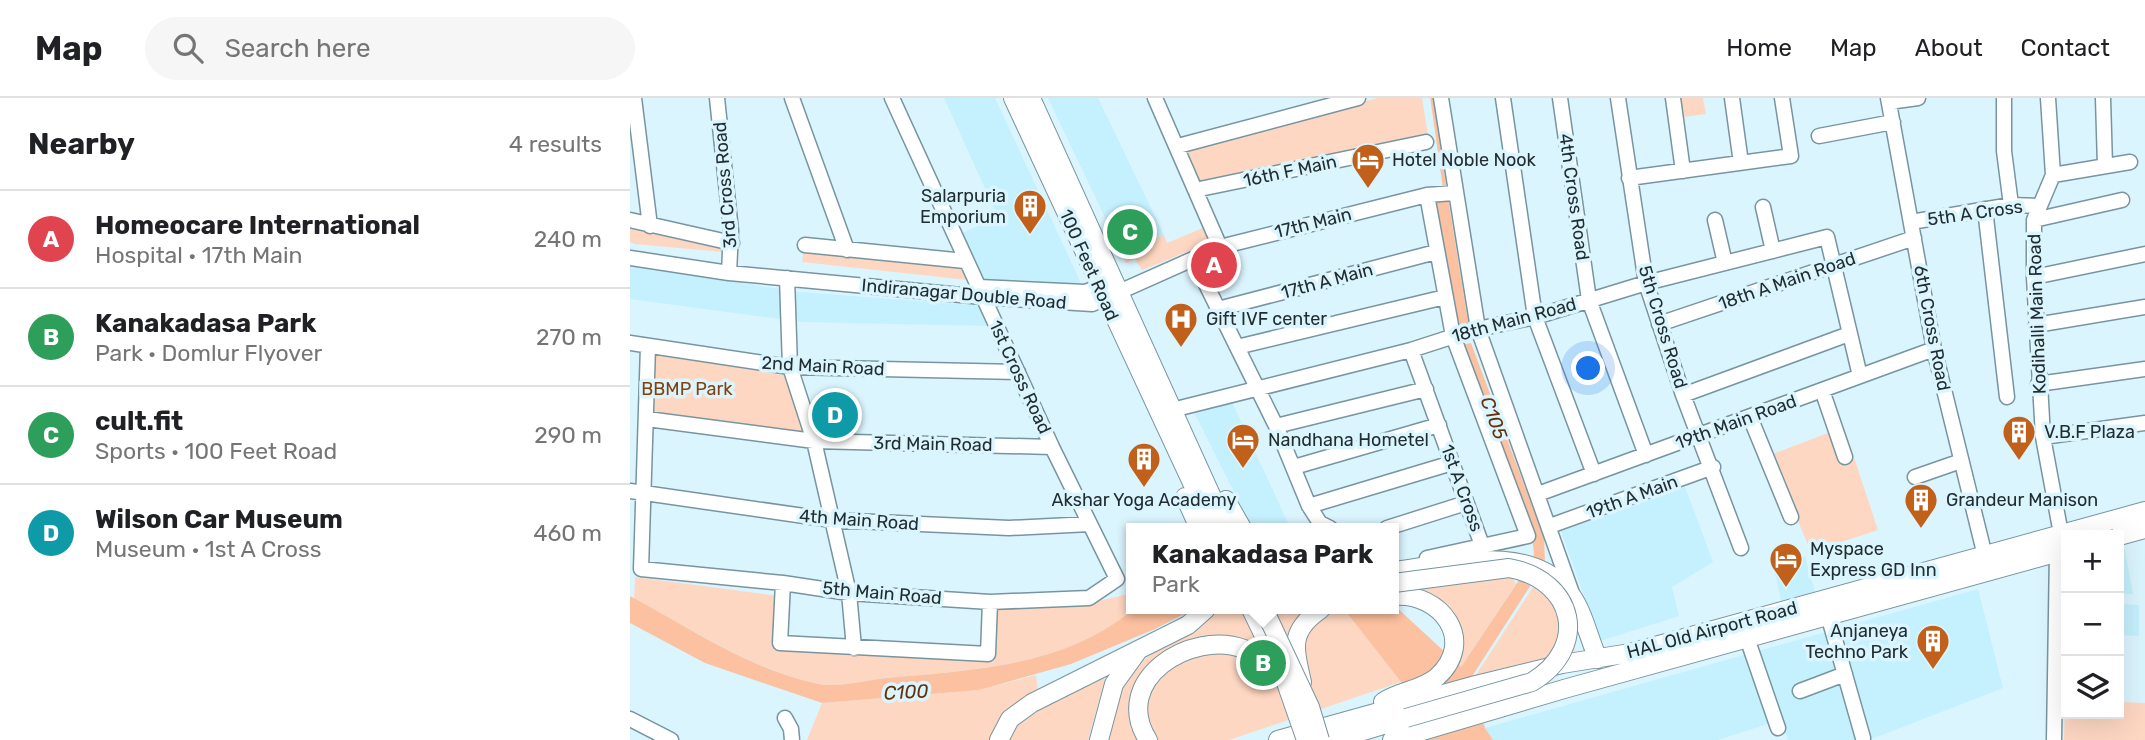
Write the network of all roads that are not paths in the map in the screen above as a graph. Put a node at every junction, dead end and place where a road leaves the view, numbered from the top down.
1 (634, 98) edge
2 (717, 98) edge
3 (792, 98) edge
4 (892, 98) edge
5 (1013, 98) edge
6 (1031, 98) edge
7 (1157, 98) edge
8 (1359, 98) edge
9 (1441, 98) edge
10 (1503, 98) edge
11 (1560, 98) edge
12 (1618, 98) edge
13 (1673, 98) edge
14 (1732, 98) edge
15 (1782, 98) edge
16 (1918, 98) edge
17 (2004, 98) edge
18 (2048, 98) edge
19 (2103, 98) edge
20 (1888, 100) edge
21 (1893, 122) junction
22 (1819, 136) dead end
23 (1426, 142) dead end
24 (1178, 146) junction
25 (2130, 162) dead end
26 (1741, 163) junction
27 (2105, 166) junction
28 (1683, 171) junction
29 (2053, 175) junction
30 (1629, 178) junction
31 (1195, 190) junction
32 (1441, 194) junction
33 (2122, 200) dead end
34 (2011, 205) junction
35 (2038, 205) junction
36 (1763, 207) dead end
37 (1985, 209) junction
38 (630, 220) edge
39 (1715, 220) dead end
40 (2034, 220) junction
41 (1912, 222) junction
42 (650, 226) junction
43 (1914, 238) junction
44 (732, 243) junction
45 (806, 245) dead end
46 (1220, 247) junction
47 (630, 248) edge
48 (848, 250) junction
49 (1773, 251) junction
50 (1436, 253) junction
51 (2145, 254) edge
52 (630, 258) edge
53 (1194, 260) junction
54 (965, 261) junction
55 (1726, 263) junction
56 (1833, 266) junction
57 (730, 269) junction
58 (2034, 277) junction
59 (787, 278) junction
60 (1646, 283) junction
61 (1113, 289) junction
62 (980, 292) junction
63 (1445, 297) junction
64 (1589, 300) junction
65 (2145, 307) edge
66 (1219, 309) junction
67 (1535, 317) junction
68 (1659, 324) junction
69 (2036, 325) junction
70 (1476, 330) junction
71 (1849, 334) junction
72 (1455, 335) junction
73 (630, 343) edge
74 (648, 346) junction
75 (1237, 348) junction
76 (1934, 349) junction
77 (1411, 350) junction
78 (790, 367) junction
79 (2145, 369) edge
80 (1018, 372) junction
81 (1860, 376) junction
82 (2038, 384) junction
83 (1426, 389) junction
84 (1258, 390) junction
85 (1822, 390) junction
86 (1683, 395) junction
87 (2007, 397) dead end
88 (1750, 416) junction
89 (647, 419) junction
90 (1172, 423) junction
91 (2145, 423) edge
92 (1439, 425) junction
93 (1276, 426) junction
94 (1699, 436) junction
95 (2043, 437) junction
96 (814, 441) junction
97 (1052, 447) junction
98 (1646, 455) junction
99 (1845, 457) dead end
100 (1961, 461) junction
101 (1452, 463) junction
102 (1294, 467) junction
103 (1713, 467) junction
104 (1594, 474) junction
105 (1914, 477) dead end
106 (637, 493) edge
107 (1538, 494) junction
108 (1466, 503) junction
109 (1309, 506) junction
110 (2145, 511) edge
111 (1791, 517) dead end
112 (832, 520) junction
113 (1197, 523) edge
114 (1211, 523) edge
115 (1223, 523) edge
116 (1240, 523) edge
117 (1320, 523) edge
118 (1090, 524) junction
119 (1399, 524) edge
120 (1550, 526) junction
121 (2145, 528) edge
122 (2098, 530) edge
123 (2124, 534) edge
124 (2061, 545) edge
125 (1483, 548) junction
126 (1741, 548) dead end
127 (1985, 556) junction
128 (1399, 563) edge
129 (1399, 570) edge
130 (1118, 579) joint
131 (1399, 582) edge
132 (783, 583) junction
133 (849, 593) junction
134 (1399, 596) edge
135 (1573, 597) junction
136 (990, 602) junction
137 (1200, 614) edge
138 (1253, 614) edge
139 (1267, 614) edge
140 (1315, 614) edge
141 (1828, 615) junction
142 (1749, 645) junction
143 (854, 648) junction
144 (1139, 649) junction
145 (1598, 659) junction
146 (1845, 674) junction
147 (1283, 677) junction
148 (1800, 691) dead end
149 (1304, 693) junction
150 (1405, 713) junction
151 (785, 718) dead end
152 (630, 719) edge
153 (1778, 728) dead end
154 (1863, 738) edge
155 (671, 740) edge
156 (792, 740) edge
157 (999, 740) edge
158 (1099, 740) edge
159 (1148, 740) edge
160 (1278, 740) edge
161 (1306, 740) edge
162 (1320, 740) edge
163 (1334, 740) edge
164 (1392, 740) edge
165 (2054, 740) edge

1 - 42 street
2 - 44 street, 3rd Cross Road
3 - 48 street
4 - 54 street, 1st Cross Road
5 - 61 main road, 100 Feet Road
6 - 61 main road, 100 Feet Road
7 - 24 street
8 - 24 street
9 - 32 street
10 - 67 street
11 - 64 street, 4th Cross Road
12 - 30 street, 5th Cross Road
13 - 28 street
14 - 26 street
15 - 26 street
16 - 20 street
17 - 34 street
18 - 29 street
19 - 27 street
20 - 21 street, 6th Cross Road
21 - 22 street
21 - 41 street, 6th Cross Road
23 - 31 street, 16th F Main
24 - 31 street
25 - 27 street
26 - 28 street
27 - 29 street
28 - 30 street
29 - 35 street, Kodihalli Main Road
30 - 60 street, 5th Cross Road
31 - 46 street
32 - 46 street, 17th Main
32 - 50 street
32 - 70 street
33 - 40 street
34 - 35 street, 5th A Cross
34 - 37 street, 5th A Cross
35 - 40 street, Kodihalli Main Road
36 - 49 street
37 - 41 street, 5th A Cross
37 - 87 street
38 - 42 street
39 - 55 street
40 - 58 street, Kodihalli Main Road
41 - 43 street, 6th Cross Road
42 - 44 street
43 - 56 street, 18th A Main Road
43 - 76 street, 6th Cross Road
44 - 57 street, 3rd Cross Road
45 - 48 street
46 - 53 street, 17th Main
47 - 57 street, Indiranagar Double Road
48 - 54 street
49 - 55 street, 18th Main Road
49 - 56 street, 18th Main Road
50 - 63 street
50 - 66 street, 17th A Main
51 - 58 street
52 - 57 street, Indiranagar Double Road
53 - 61 street, Indiranagar Double Road
53 - 66 street
54 - 62 street, 1st Cross Road
55 - 60 street, 18th Main Road
56 - 68 street, 18th A Main Road
56 - 71 street
57 - 59 street, Indiranagar Double Road
57 - 62 street, Indiranagar Double Road
58 - 69 street, Kodihalli Main Road
59 - 62 street, Indiranagar Double Road
59 - 78 street
60 - 64 street, 18th Main Road
60 - 68 street, 5th Cross Road
61 - 62 street, Indiranagar Double Road
61 - 90 main road, 100 Feet Road
62 - 80 street, 1st Cross Road
63 - 72 street
63 - 75 street
64 - 67 street, 18th Main Road
64 - 98 street, 4th Cross Road
65 - 69 street
66 - 75 street
67 - 70 street, 18th Main Road
67 - 104 street
68 - 86 street, 5th Cross Road
69 - 82 street, Kodihalli Main Road
70 - 72 street, 18th Main Road
70 - 107 street
71 - 81 street
71 - 86 street
72 - 77 street, 18th Main Road
72 - 125 street
73 - 74 street, 2nd Main Road
74 - 78 street, 2nd Main Road
74 - 89 street
75 - 84 street
76 - 81 street, 19th Main Road
76 - 100 street, 6th Cross Road
77 - 83 street, 1st A Cross
77 - 84 street, 18th Main Road
78 - 80 street, 2nd Main Road
78 - 96 street
79 - 82 street
80 - 97 street, 1st Cross Road
81 - 85 street, 19th Main Road
82 - 95 street, Kodihalli Main Road
83 - 92 street, 1st A Cross
83 - 93 street
84 - 90 street, 18th Main Road
84 - 93 street
85 - 88 street, 19th Main Road
85 - 99 street
86 - 94 street, 5th Cross Road
88 - 94 street, 19th Main Road
88 - 111 street
89 - 96 street, 3rd Main Road
89 - 106 street
90 - 113 main road
90 - 114 main road
90 - 115 main road
90 - 116 main road
91 - 95 street
92 - 101 street, 1st A Cross
92 - 102 street
93 - 102 street
94 - 98 street, 19th Main Road
94 - 103 street, 5th Cross Road
95 - 124 street, Kodihalli Main Road
96 - 97 street, 3rd Main Road
96 - 112 street
97 - 118 street, 1st Cross Road
98 - 104 street, 19th Main Road
100 - 105 street
100 - 127 street, 6th Cross Road
101 - 108 street, 1st A Cross
101 - 109 street
102 - 109 street
103 - 120 street, 19th A Main
103 - 126 street, 5th Cross Road
104 - 107 street, 19th Main Road
106 - 112 street, 4th Main Road
106 - 132 street, 5th Main Road
107 - 120 street
108 - 119 street
108 - 125 street, 1st A Cross
109 - 117 street
110 - 122 main road, HAL Old Airport Road
112 - 118 street, 4th Main Road
112 - 133 street
118 - 130 street, 1st Cross Road
120 - 135 street
121 - 123 main road
124 - 127 main road, HAL Old Airport Road
124 - 141 main road, HAL Old Airport Road
124 - 165 street, Kodihalli Main Road
125 - 128 street
127 - 145 main road, HAL Old Airport Road
129 - 135 main road
130 - 136 street, 5th Main Road
131 - 150 main road, bridge
132 - 133 street, 5th Main Road
132 - 143 street
133 - 136 street, 5th Main Road
133 - 143 street
134 - 150 main road
135 - 145 main road
136 - 143 street
137 - 144 main road
138 - 147 main road
139 - 149 main road, bridge
140 - 149 main road, bridge
141 - 142 main road, HAL Old Airport Road
141 - 146 street
142 - 150 main road, HAL Old Airport Road
142 - 153 street
144 - 157 main road
144 - 158 main road
145 - 150 main road, HAL Old Airport Road
146 - 148 street
146 - 154 street
147 - 159 main road
147 - 161 main road, bridge
149 - 162 main road, bridge
150 - 160 main road, HAL Old Airport Road
150 - 163 main road
150 - 164 main road, HAL Old Airport Road
151 - 156 street
152 - 155 street

